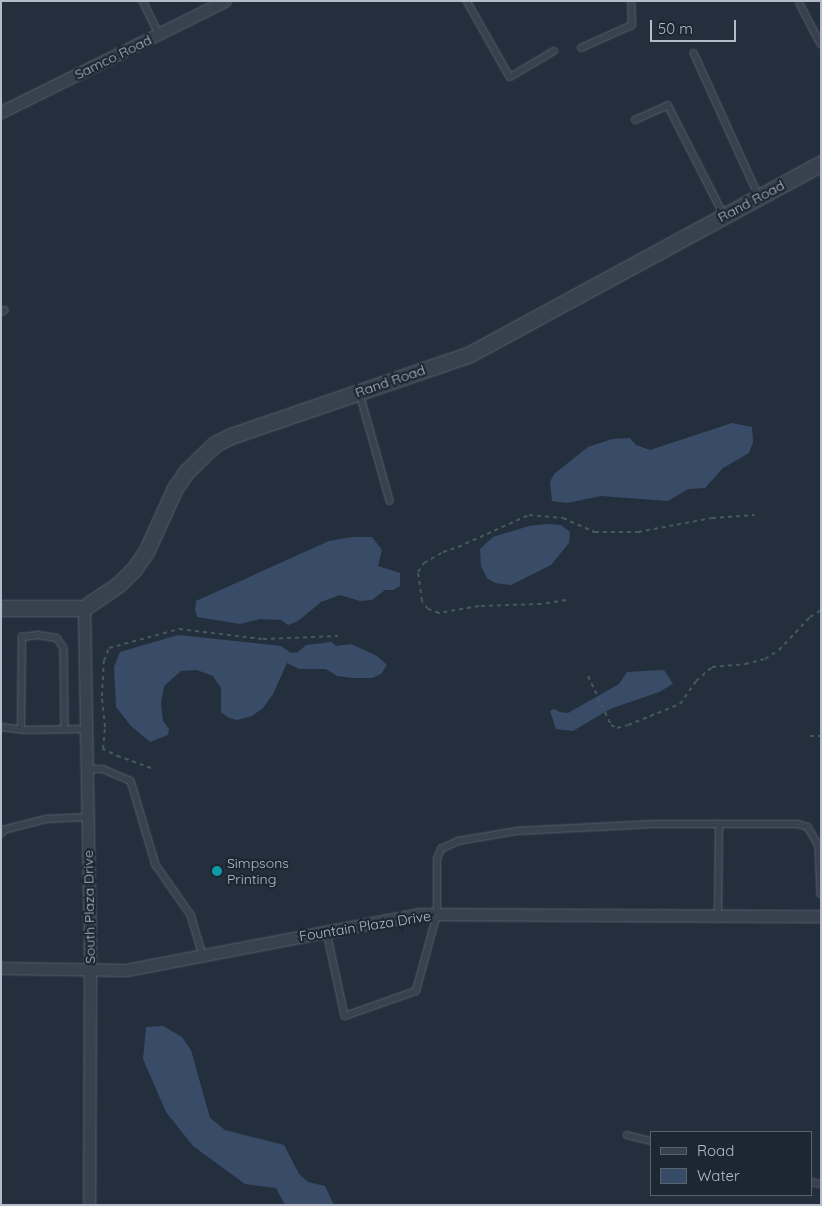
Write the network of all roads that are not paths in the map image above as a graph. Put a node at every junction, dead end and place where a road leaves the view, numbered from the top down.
1 (143, 1) edge
2 (225, 1) edge
3 (467, 1) edge
4 (631, 1) edge
5 (800, 4) dead end
6 (159, 34) junction
7 (821, 44) edge
8 (581, 48) dead end
9 (554, 51) dead end
10 (694, 53) dead end
11 (1, 112) edge
12 (635, 120) dead end
13 (821, 163) edge
14 (759, 196) junction
15 (724, 215) junction
16 (359, 392) junction
17 (390, 501) dead end
18 (1, 608) edge
19 (84, 608) junction
20 (1, 727) edge
21 (21, 729) junction
22 (65, 729) junction
23 (86, 729) junction
24 (87, 769) junction
25 (88, 817) junction
26 (719, 824) junction
27 (1, 834) edge
28 (821, 894) edge
29 (437, 914) junction
30 (718, 916) junction
31 (821, 916) edge
32 (327, 932) junction
33 (203, 955) junction
34 (1, 968) edge
35 (90, 968) junction
36 (627, 1135) dead end
37 (650, 1141) edge
38 (89, 1205) edge

1 - 6 lane
2 - 6 street, Samco Road
3 - 9 lane
4 - 8 lane
5 - 7 lane
6 - 11 street, Samco Road
10 - 14 lane
12 - 15 lane
13 - 14 street, Rand Road
14 - 15 street, Rand Road
15 - 16 street, Rand Road
16 - 17 lane
16 - 19 street, Rand Road
18 - 19 street
19 - 23 street, South Plaza Drive
20 - 21 lane
21 - 22 lane
21 - 22 lane
22 - 23 lane
23 - 24 street, South Plaza Drive
24 - 25 street, South Plaza Drive
24 - 33 lane
25 - 27 lane
25 - 35 street, South Plaza Drive
26 - 28 lane
26 - 29 lane
26 - 30 lane
29 - 30 street, Fountain Plaza Drive
29 - 32 street, Fountain Plaza Drive
29 - 32 lane
30 - 31 street, Fountain Plaza Drive
32 - 33 street, Fountain Plaza Drive
33 - 35 street, Fountain Plaza Drive
34 - 35 street, Fountain Plaza Drive
35 - 38 street, South Plaza Drive
36 - 37 lane

